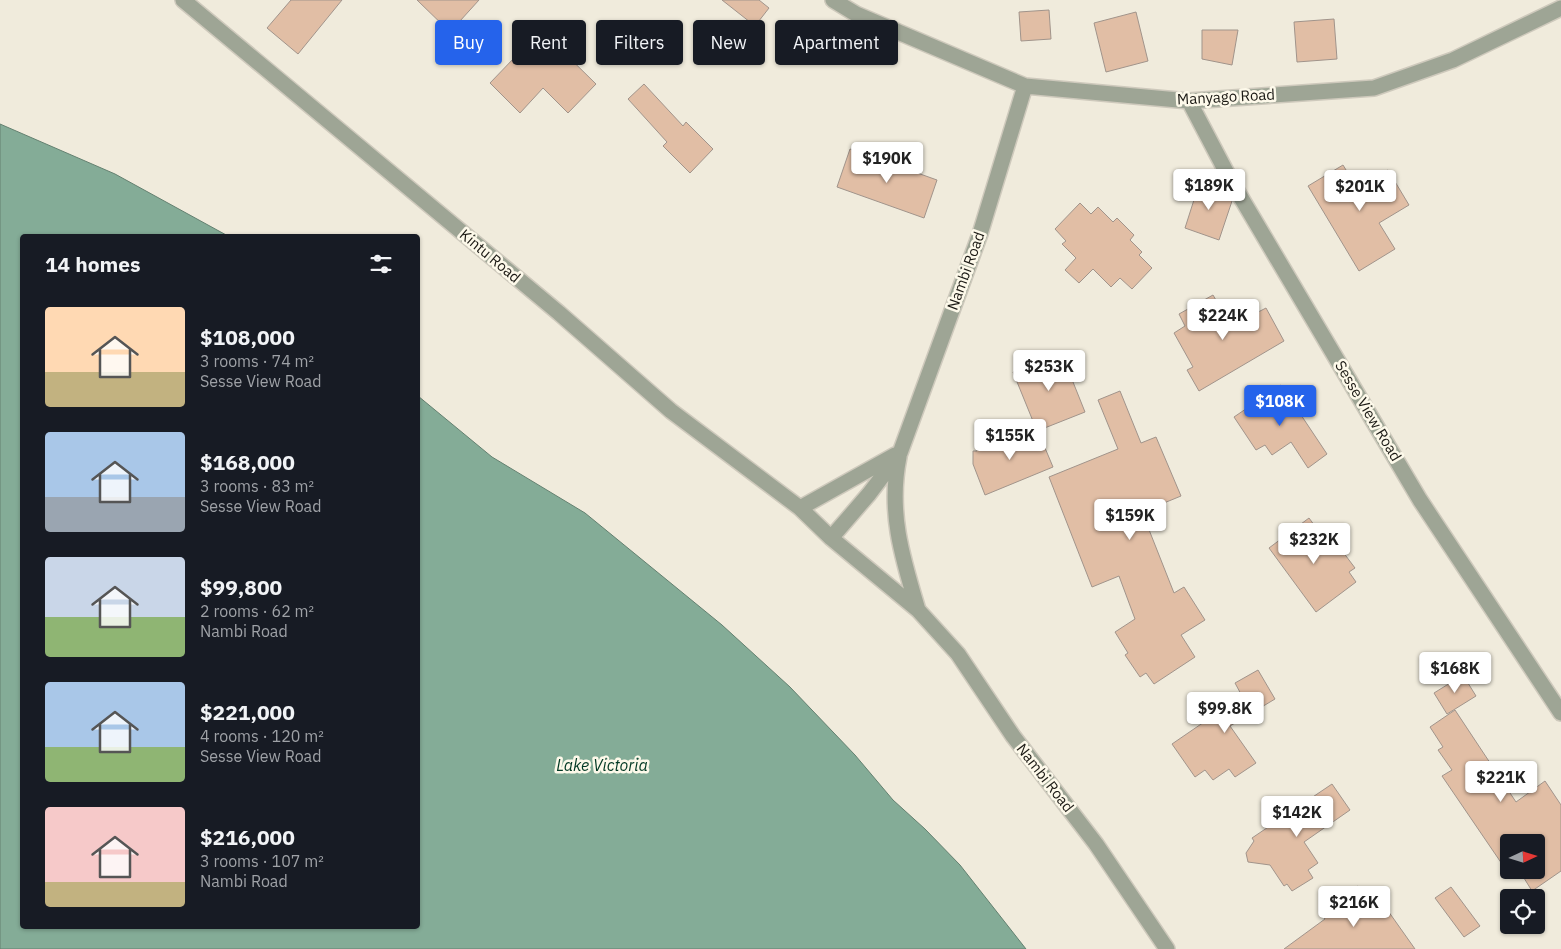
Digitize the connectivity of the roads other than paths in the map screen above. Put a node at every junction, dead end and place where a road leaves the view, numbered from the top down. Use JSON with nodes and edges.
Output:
{"nodes":[{"id":1,"x":183,"y":0,"type":"edge"},
{"id":2,"x":833,"y":0,"type":"edge"},
{"id":3,"x":1561,"y":8,"type":"edge"},
{"id":4,"x":1025,"y":86,"type":"junction"},
{"id":5,"x":1189,"y":101,"type":"junction"},
{"id":6,"x":900,"y":453,"type":"junction"},
{"id":7,"x":800,"y":508,"type":"junction"},
{"id":8,"x":831,"y":538,"type":"junction"},
{"id":9,"x":918,"y":610,"type":"junction"},
{"id":10,"x":1561,"y":713,"type":"edge"},
{"id":11,"x":1166,"y":949,"type":"edge"}],
"edges":[{"from":1,"to":7,"type":"street","name":"Kintu Road"},
{"from":2,"to":4,"type":"street","name":"Manyago Road"},
{"from":3,"to":5,"type":"street","name":"Manyago Road"},
{"from":4,"to":5,"type":"street","name":"Manyago Road"},
{"from":4,"to":6,"type":"street","name":"Nambi Road"},
{"from":5,"to":10,"type":"street","name":"Sesse View Road"},
{"from":6,"to":7,"type":"street"},
{"from":6,"to":8,"type":"street","name":"Nambi Road"},
{"from":6,"to":9,"type":"street","name":"Nambi Road"},
{"from":7,"to":8,"type":"street","name":"Nambi Road"},
{"from":8,"to":9,"type":"street","name":"Nambi Road"},
{"from":9,"to":11,"type":"street","name":"Nambi Road"}]}
